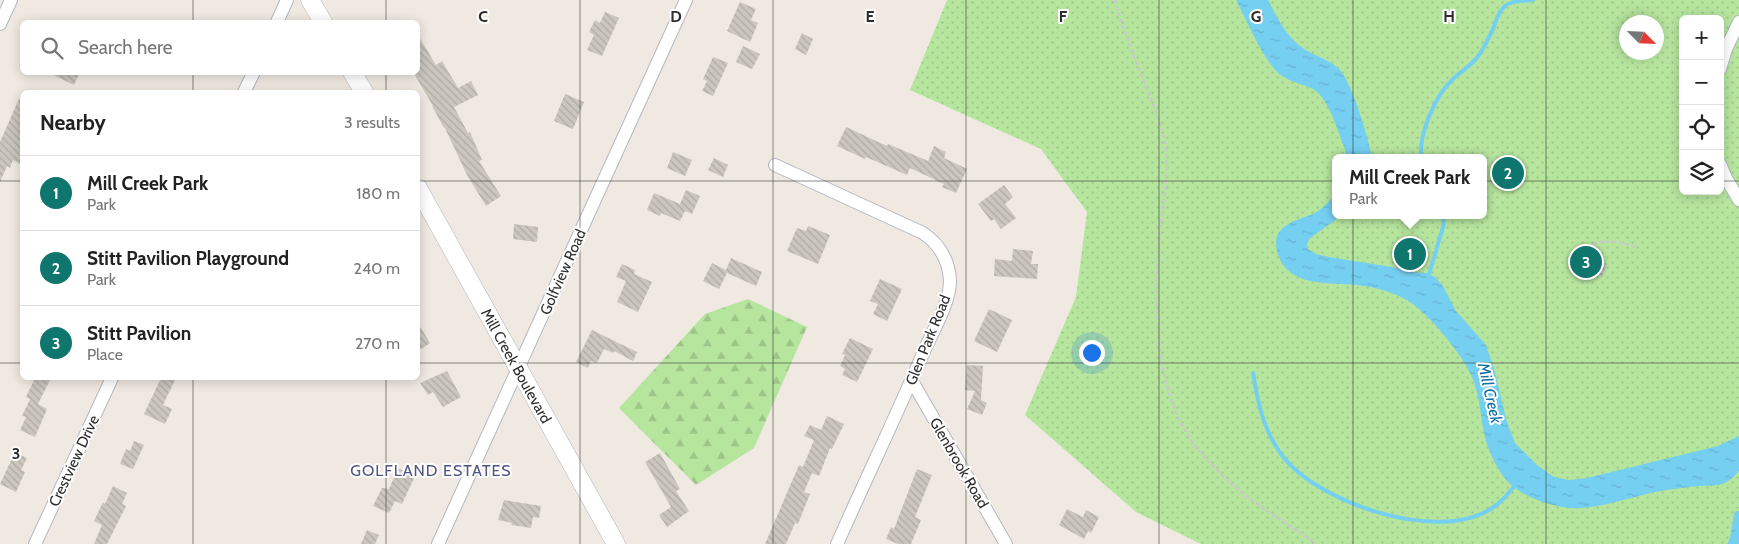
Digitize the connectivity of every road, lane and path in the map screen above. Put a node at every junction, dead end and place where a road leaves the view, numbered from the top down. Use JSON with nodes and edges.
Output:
{"nodes":[{"id":1,"x":11,"y":0,"type":"edge"},
{"id":2,"x":287,"y":0,"type":"edge"},
{"id":3,"x":310,"y":0,"type":"edge"},
{"id":4,"x":686,"y":0,"type":"edge"},
{"id":5,"x":1115,"y":0,"type":"edge"},
{"id":6,"x":278,"y":20,"type":"edge"},
{"id":7,"x":322,"y":20,"type":"edge"},
{"id":8,"x":1739,"y":22,"type":"edge"},
{"id":9,"x":0,"y":24,"type":"edge"},
{"id":10,"x":1723,"y":60,"type":"edge"},
{"id":11,"x":252,"y":75,"type":"edge"},
{"id":12,"x":354,"y":75,"type":"edge"},
{"id":13,"x":245,"y":90,"type":"edge"},
{"id":14,"x":363,"y":90,"type":"edge"},
{"id":15,"x":776,"y":165,"type":"dead end"},
{"id":16,"x":1724,"y":173,"type":"edge"},
{"id":17,"x":420,"y":192,"type":"edge"},
{"id":18,"x":1739,"y":200,"type":"edge"},
{"id":19,"x":1637,"y":248,"type":"dead end"},
{"id":20,"x":1585,"y":254,"type":"dead end"},
{"id":21,"x":518,"y":370,"type":"junction"},
{"id":22,"x":111,"y":380,"type":"edge"},
{"id":23,"x":912,"y":381,"type":"junction"},
{"id":24,"x":35,"y":544,"type":"edge"},
{"id":25,"x":438,"y":544,"type":"edge"},
{"id":26,"x":616,"y":544,"type":"edge"},
{"id":27,"x":837,"y":544,"type":"edge"},
{"id":28,"x":1006,"y":544,"type":"edge"},
{"id":29,"x":1316,"y":544,"type":"edge"}],
"edges":[{"from":1,"to":9,"type":"street"},
{"from":2,"to":6,"type":"street"},
{"from":3,"to":7,"type":"street"},
{"from":4,"to":21,"type":"street","name":"Golfview Road"},
{"from":5,"to":29,"type":"path"},
{"from":8,"to":10,"type":"street"},
{"from":11,"to":13,"type":"street"},
{"from":12,"to":14,"type":"street"},
{"from":15,"to":23,"type":"street","name":"Glen Park Road"},
{"from":16,"to":18,"type":"street"},
{"from":17,"to":21,"type":"street","name":"Mill Creek Boulevard"},
{"from":19,"to":20,"type":"path"},
{"from":21,"to":25,"type":"street","name":"Golfview Road"},
{"from":21,"to":26,"type":"street","name":"Mill Creek Boulevard"},
{"from":22,"to":24,"type":"street","name":"Crestview Drive"},
{"from":23,"to":27,"type":"street","name":"Glen Park Road"},
{"from":23,"to":28,"type":"street","name":"Glenbrook Road"}]}
